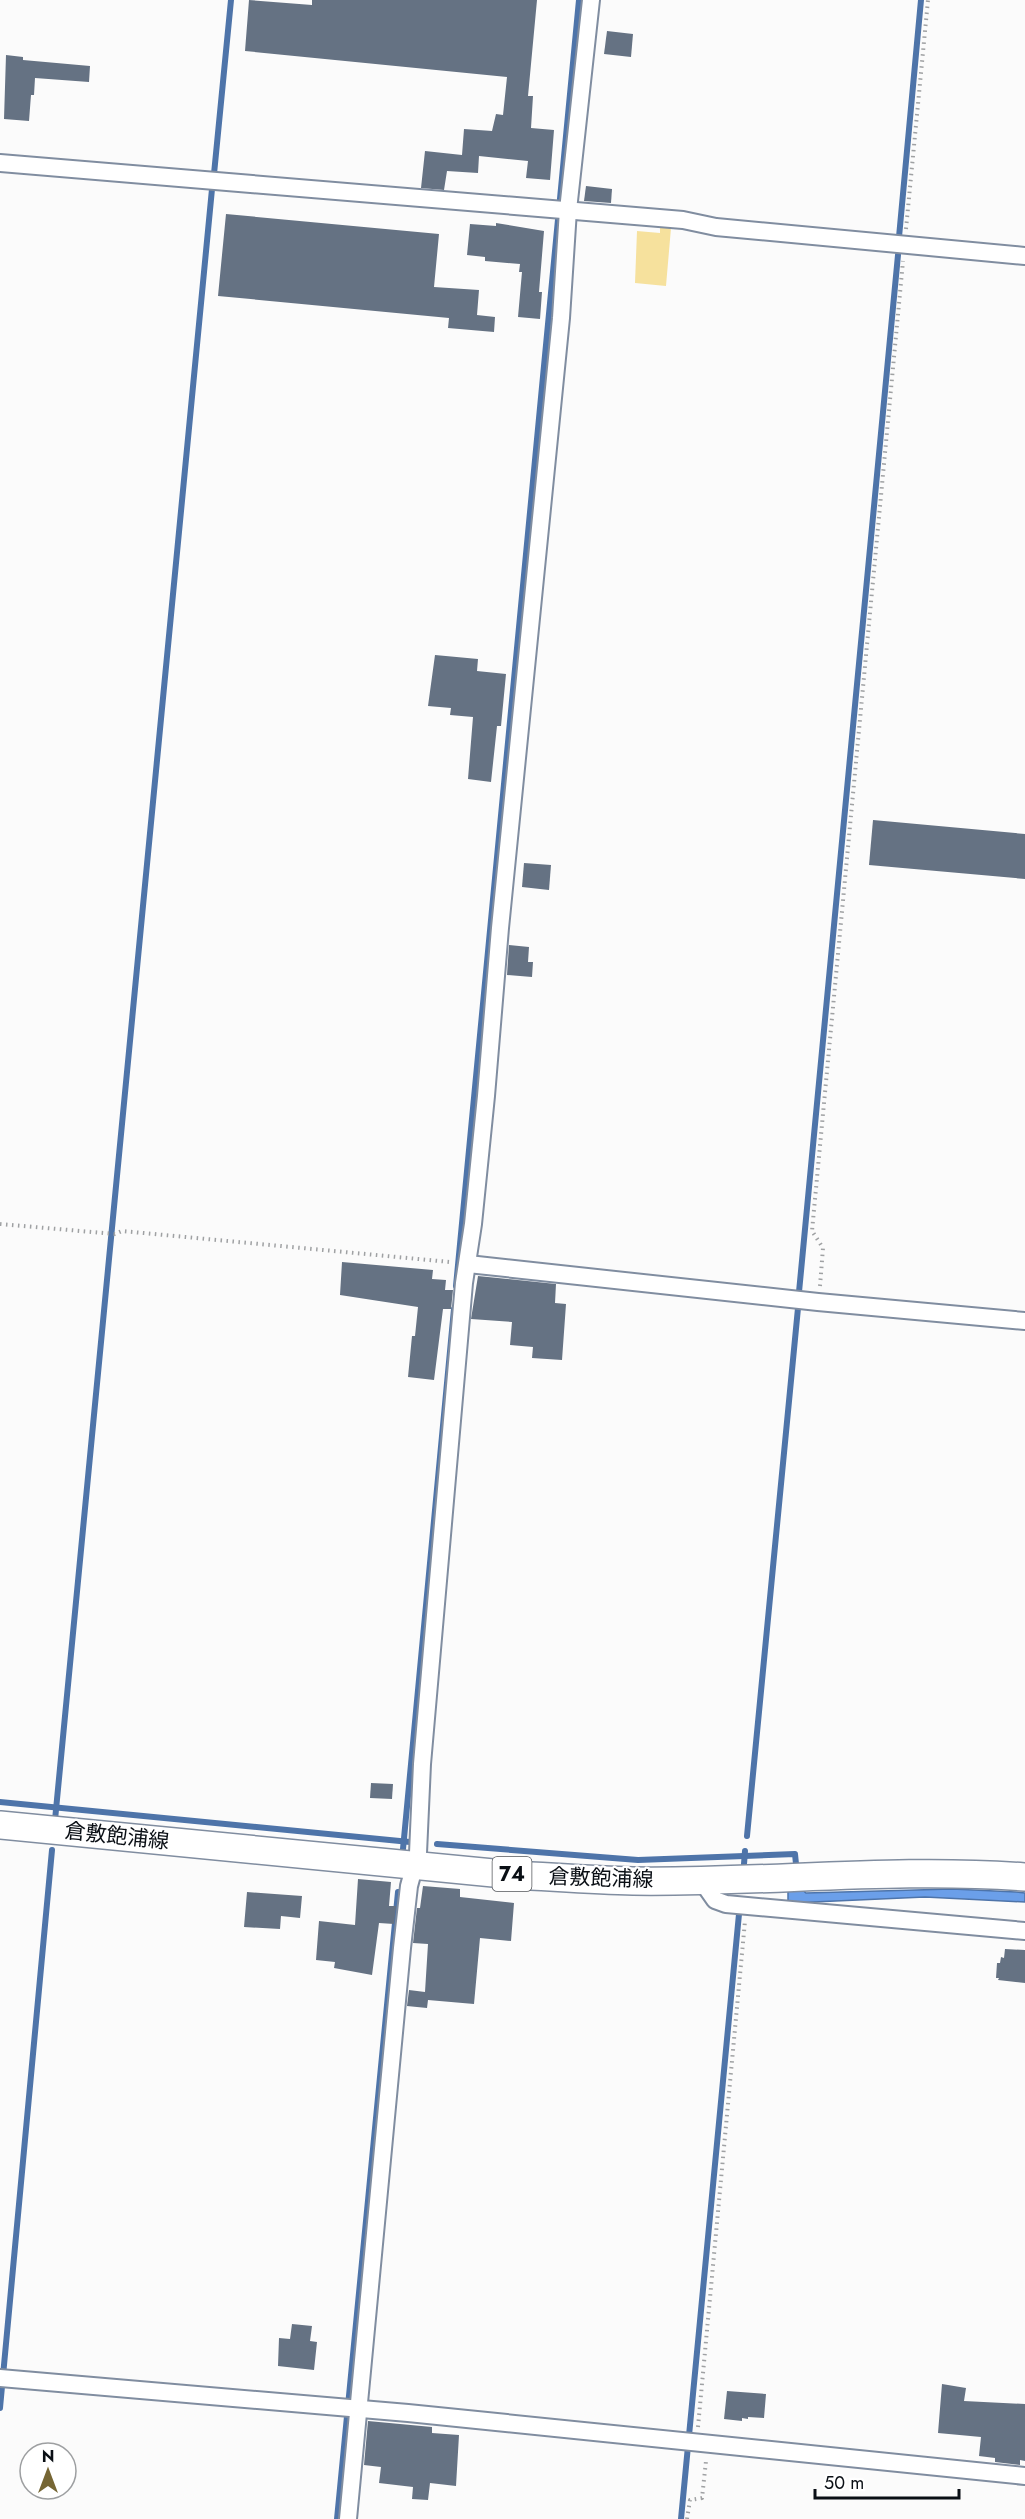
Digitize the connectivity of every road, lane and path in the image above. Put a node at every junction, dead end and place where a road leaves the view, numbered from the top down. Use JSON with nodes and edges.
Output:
{"nodes":[{"id":1,"x":591,"y":0,"type":"edge"},
{"id":2,"x":928,"y":0,"type":"edge"},
{"id":3,"x":0,"y":163,"type":"edge"},
{"id":4,"x":563,"y":210,"type":"junction"},
{"id":5,"x":904,"y":244,"type":"junction"},
{"id":6,"x":1025,"y":256,"type":"edge"},
{"id":7,"x":0,"y":1224,"type":"edge"},
{"id":8,"x":461,"y":1263,"type":"junction"},
{"id":9,"x":818,"y":1302,"type":"junction"},
{"id":10,"x":1025,"y":1321,"type":"edge"},
{"id":11,"x":0,"y":1825,"type":"edge"},
{"id":12,"x":415,"y":1865,"type":"junction"},
{"id":13,"x":1025,"y":1877,"type":"edge"},
{"id":14,"x":701,"y":1880,"type":"junction"},
{"id":15,"x":747,"y":1907,"type":"junction"},
{"id":16,"x":1025,"y":1931,"type":"edge"},
{"id":17,"x":3,"y":2378,"type":"edge"},
{"id":18,"x":350,"y":2409,"type":"junction"},
{"id":19,"x":696,"y":2443,"type":"junction"},
{"id":20,"x":1025,"y":2476,"type":"edge"},
{"id":21,"x":348,"y":2519,"type":"edge"},
{"id":22,"x":687,"y":2519,"type":"edge"}],
"edges":[{"from":1,"to":4,"type":"street"},
{"from":2,"to":5,"type":"path"},
{"from":3,"to":4,"type":"street"},
{"from":4,"to":5,"type":"street"},
{"from":4,"to":8,"type":"street"},
{"from":5,"to":6,"type":"street"},
{"from":5,"to":9,"type":"path"},
{"from":7,"to":8,"type":"path"},
{"from":8,"to":9,"type":"street"},
{"from":8,"to":12,"type":"street"},
{"from":9,"to":10,"type":"street"},
{"from":11,"to":12,"type":"main road","name":"倉敷飽浦線","number":"74"},
{"from":12,"to":14,"type":"main road","name":"倉敷飽浦線","number":"74"},
{"from":12,"to":18,"type":"street"},
{"from":13,"to":14,"type":"main road","name":"倉敷飽浦線","number":"74"},
{"from":14,"to":15,"type":"street"},
{"from":15,"to":16,"type":"street"},
{"from":15,"to":19,"type":"path"},
{"from":17,"to":18,"type":"street"},
{"from":18,"to":19,"type":"street"},
{"from":18,"to":21,"type":"street"},
{"from":19,"to":20,"type":"street"},
{"from":19,"to":22,"type":"path"}]}
